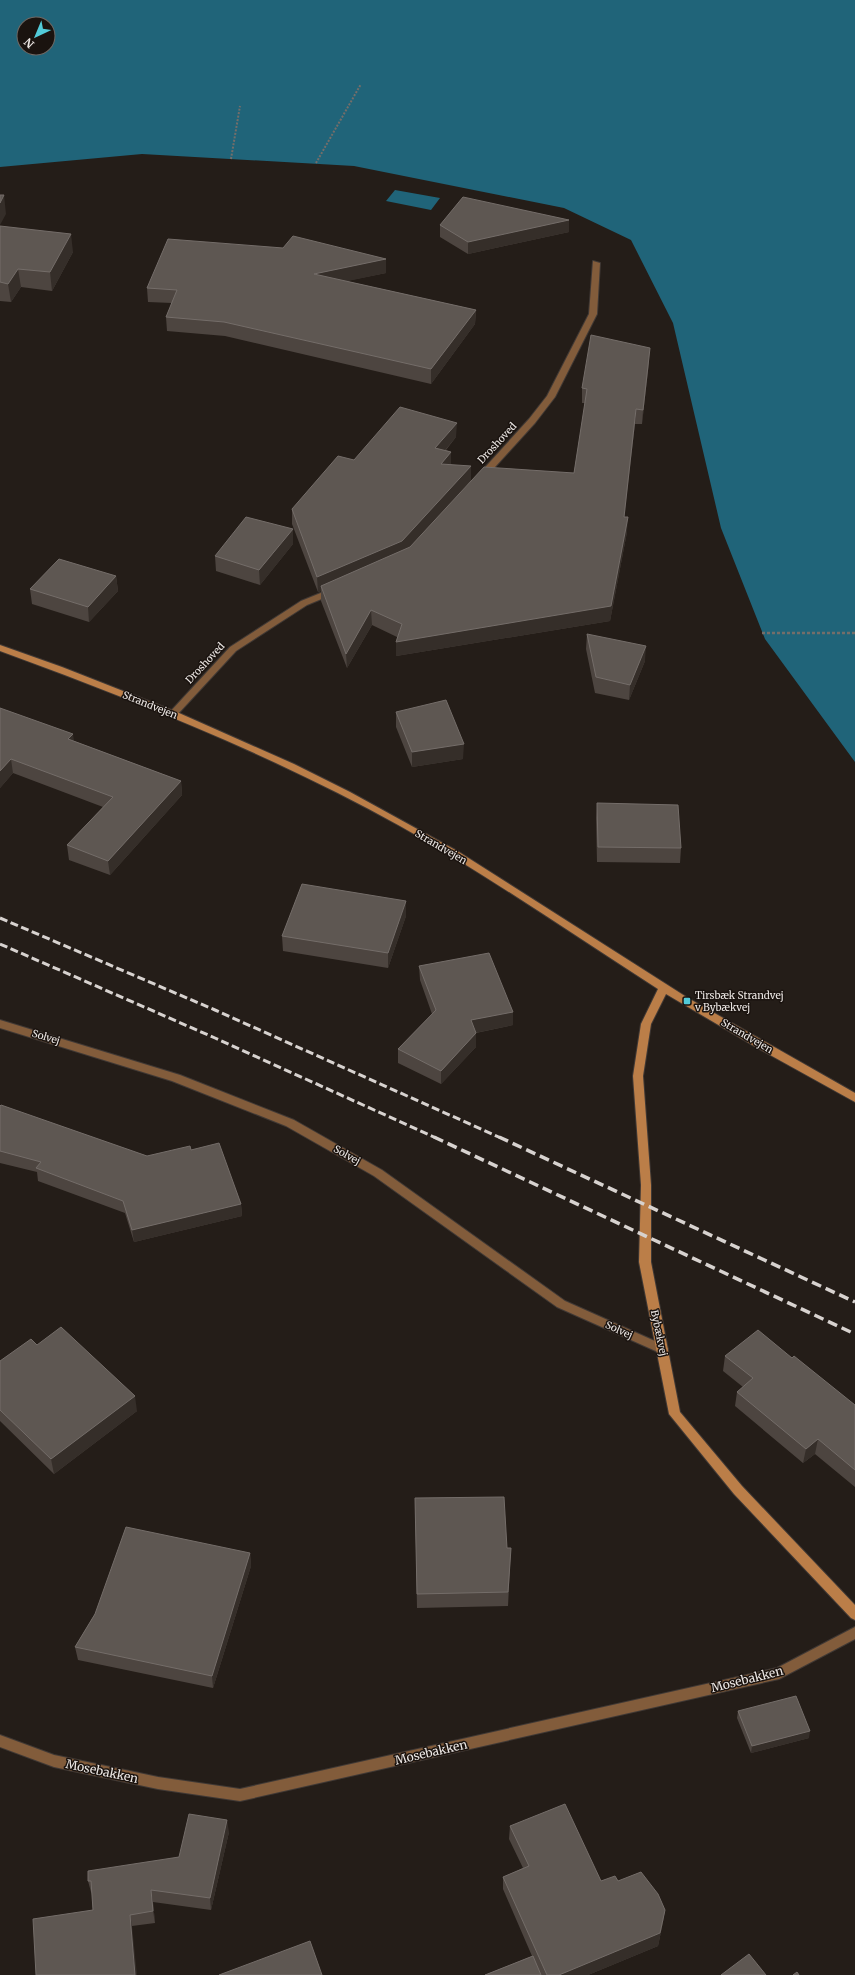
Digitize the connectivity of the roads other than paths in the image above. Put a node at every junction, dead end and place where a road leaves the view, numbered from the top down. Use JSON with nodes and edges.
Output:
{"nodes":[{"id":1,"x":596,"y":263,"type":"dead end"},
{"id":2,"x":477,"y":481,"type":"edge"},
{"id":3,"x":341,"y":587,"type":"edge"},
{"id":4,"x":0,"y":648,"type":"edge"},
{"id":5,"x":174,"y":714,"type":"junction"},
{"id":6,"x":664,"y":988,"type":"junction"},
{"id":7,"x":0,"y":1024,"type":"edge"},
{"id":8,"x":855,"y":1098,"type":"edge"},
{"id":9,"x":662,"y":1349,"type":"junction"},
{"id":10,"x":855,"y":1614,"type":"edge"},
{"id":11,"x":855,"y":1633,"type":"edge"},
{"id":12,"x":0,"y":1740,"type":"edge"}],
"edges":[{"from":1,"to":2,"type":"street","name":"Droshoved"},
{"from":3,"to":5,"type":"street","name":"Droshoved"},
{"from":4,"to":5,"type":"street","name":"Strandvejen"},
{"from":5,"to":6,"type":"street","name":"Strandvejen"},
{"from":6,"to":8,"type":"street","name":"Strandvejen"},
{"from":6,"to":9,"type":"street","name":"Bybækvej"},
{"from":7,"to":9,"type":"street","name":"Solvej"},
{"from":9,"to":10,"type":"street","name":"Bybækvej"},
{"from":11,"to":12,"type":"street","name":"Mosebakken"}]}
